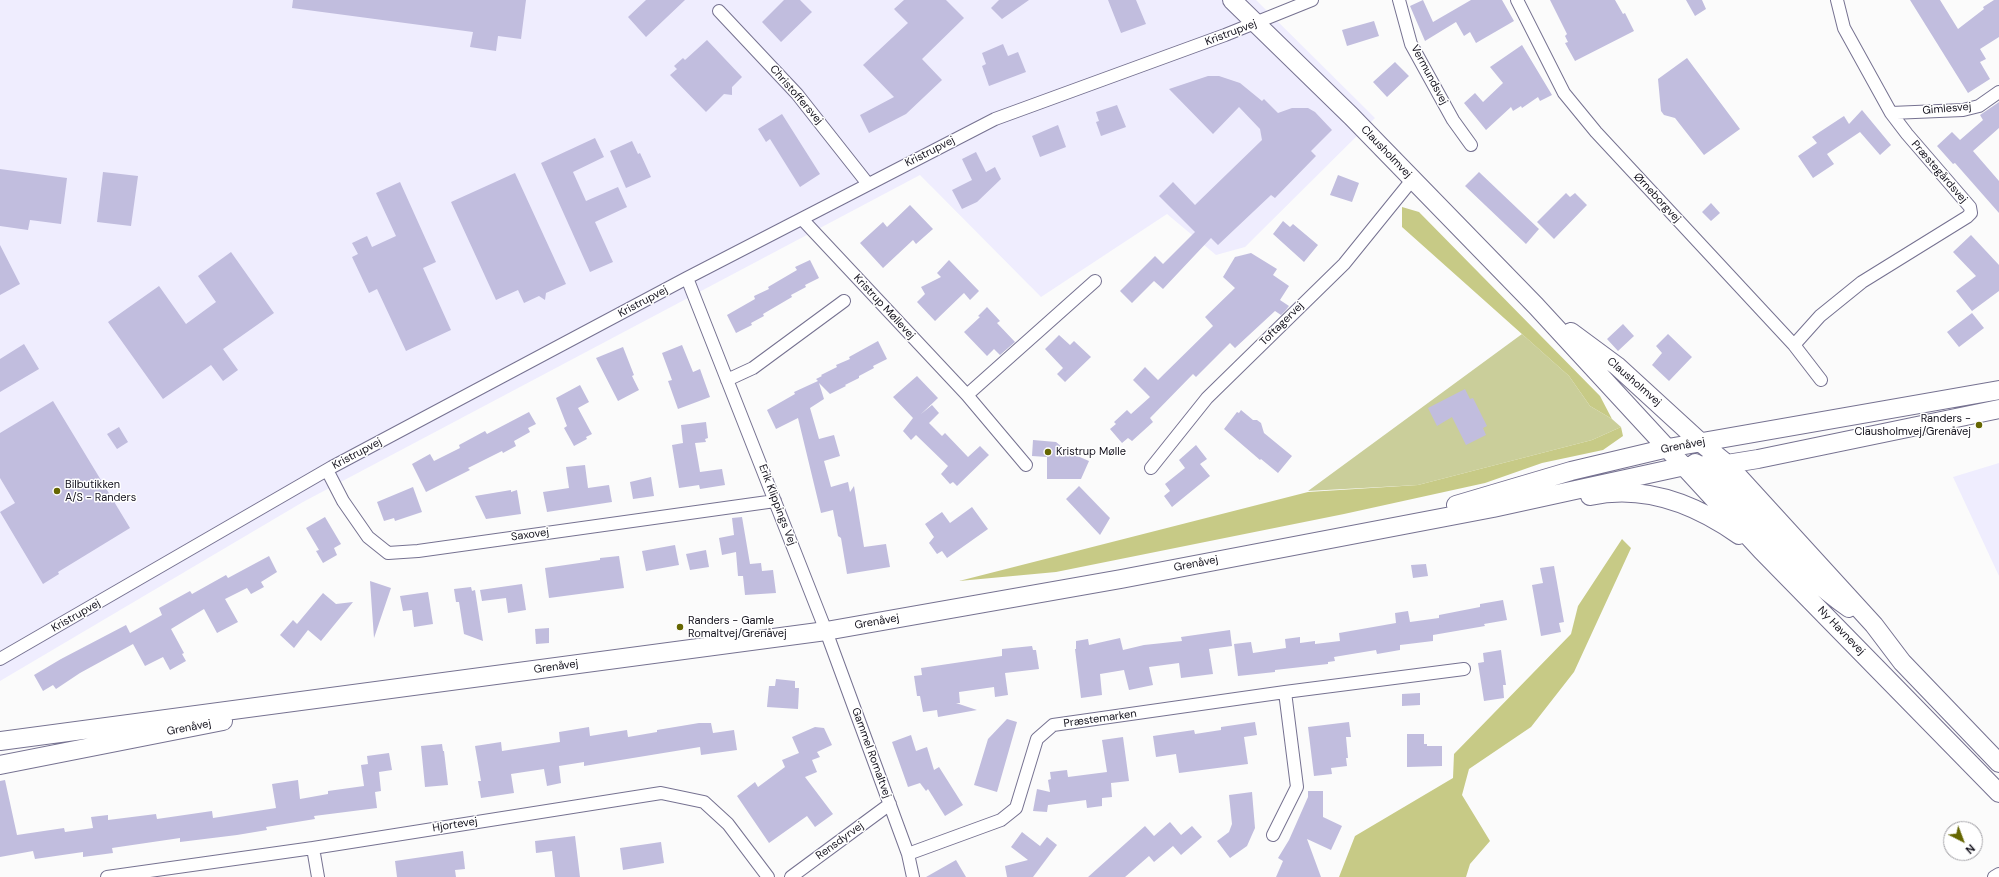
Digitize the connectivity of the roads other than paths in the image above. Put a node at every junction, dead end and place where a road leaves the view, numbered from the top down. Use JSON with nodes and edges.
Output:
{"nodes":[{"id":1,"x":1232,"y":0,"type":"edge"},
{"id":2,"x":1312,"y":0,"type":"edge"},
{"id":3,"x":1399,"y":0,"type":"edge"},
{"id":4,"x":1517,"y":0,"type":"edge"},
{"id":5,"x":1837,"y":0,"type":"edge"},
{"id":6,"x":719,"y":11,"type":"dead end"},
{"id":7,"x":1255,"y":24,"type":"junction"},
{"id":8,"x":1999,"y":92,"type":"edge"},
{"id":9,"x":1892,"y":113,"type":"junction"},
{"id":10,"x":1471,"y":145,"type":"dead end"},
{"id":11,"x":1412,"y":180,"type":"junction"},
{"id":12,"x":868,"y":184,"type":"junction"},
{"id":13,"x":802,"y":219,"type":"junction"},
{"id":14,"x":687,"y":278,"type":"junction"},
{"id":15,"x":1095,"y":281,"type":"dead end"},
{"id":16,"x":844,"y":302,"type":"dead end"},
{"id":17,"x":1536,"y":306,"type":"junction"},
{"id":18,"x":1794,"y":345,"type":"junction"},
{"id":19,"x":727,"y":380,"type":"junction"},
{"id":20,"x":1821,"y":380,"type":"dead end"},
{"id":21,"x":1999,"y":390,"type":"edge"},
{"id":22,"x":967,"y":395,"type":"junction"},
{"id":23,"x":1999,"y":409,"type":"edge"},
{"id":24,"x":1700,"y":442,"type":"junction"},
{"id":25,"x":1668,"y":448,"type":"junction"},
{"id":26,"x":1727,"y":464,"type":"junction"},
{"id":27,"x":1026,"y":465,"type":"dead end"},
{"id":28,"x":1693,"y":466,"type":"junction"},
{"id":29,"x":1151,"y":468,"type":"dead end"},
{"id":30,"x":327,"y":470,"type":"junction"},
{"id":31,"x":775,"y":501,"type":"junction"},
{"id":32,"x":1493,"y":508,"type":"junction"},
{"id":33,"x":1373,"y":531,"type":"junction"},
{"id":34,"x":1761,"y":550,"type":"junction"},
{"id":35,"x":1874,"y":625,"type":"junction"},
{"id":36,"x":826,"y":631,"type":"junction"},
{"id":37,"x":0,"y":659,"type":"edge"},
{"id":38,"x":1464,"y":668,"type":"dead end"},
{"id":39,"x":377,"y":692,"type":"junction"},
{"id":40,"x":1285,"y":692,"type":"junction"},
{"id":41,"x":0,"y":741,"type":"edge"},
{"id":42,"x":1999,"y":763,"type":"edge"},
{"id":43,"x":0,"y":765,"type":"edge"},
{"id":44,"x":1999,"y":792,"type":"edge"},
{"id":45,"x":890,"y":804,"type":"junction"},
{"id":46,"x":1273,"y":835,"type":"dead end"},
{"id":47,"x":313,"y":848,"type":"junction"},
{"id":48,"x":908,"y":854,"type":"junction"},
{"id":49,"x":1999,"y":874,"type":"edge"},
{"id":50,"x":107,"y":877,"type":"edge"},
{"id":51,"x":318,"y":877,"type":"edge"},
{"id":52,"x":768,"y":877,"type":"edge"},
{"id":53,"x":791,"y":877,"type":"edge"},
{"id":54,"x":913,"y":877,"type":"edge"},
{"id":55,"x":1994,"y":877,"type":"edge"}],
"edges":[{"from":1,"to":7,"type":"street","name":"Clausholmvej"},
{"from":2,"to":7,"type":"street","name":"Kristrupvej"},
{"from":3,"to":10,"type":"street","name":"Vermundsvej"},
{"from":4,"to":18,"type":"street","name":"Ørneborgvej"},
{"from":5,"to":9,"type":"street","name":"Præstegårdsvej"},
{"from":6,"to":12,"type":"street","name":"Christoffersvej"},
{"from":7,"to":11,"type":"street","name":"Clausholmvej"},
{"from":7,"to":12,"type":"street","name":"Kristrupvej"},
{"from":8,"to":9,"type":"street","name":"Gimlesvej"},
{"from":9,"to":18,"type":"street","name":"Præstegårdsvej"},
{"from":11,"to":17,"type":"street","name":"Clausholmvej"},
{"from":11,"to":29,"type":"street","name":"Toftagervej"},
{"from":12,"to":13,"type":"street","name":"Kristrupvej"},
{"from":13,"to":14,"type":"street","name":"Kristrupvej"},
{"from":13,"to":22,"type":"street","name":"Kristrup Møllevej"},
{"from":14,"to":19,"type":"street","name":"Erik Klippings Vej"},
{"from":14,"to":30,"type":"street","name":"Kristrupvej"},
{"from":15,"to":22,"type":"street"},
{"from":16,"to":19,"type":"street"},
{"from":17,"to":24,"type":"street","name":"Clausholmvej"},
{"from":17,"to":25,"type":"street","name":"Clausholmvej"},
{"from":18,"to":20,"type":"street","name":"Ørneborgvej"},
{"from":19,"to":31,"type":"street","name":"Erik Klippings Vej"},
{"from":21,"to":24,"type":"street","name":"Grenåvej"},
{"from":22,"to":27,"type":"street","name":"Kristrup Møllevej"},
{"from":23,"to":26,"type":"street","name":"Grenåvej"},
{"from":24,"to":25,"type":"street","name":"Grenåvej"},
{"from":24,"to":26,"type":"street","name":"Clausholmvej"},
{"from":25,"to":28,"type":"street","name":"Clausholmvej"},
{"from":25,"to":33,"type":"street","name":"Grenåvej"},
{"from":26,"to":28,"type":"street","name":"Grenåvej"},
{"from":26,"to":35,"type":"street"},
{"from":28,"to":32,"type":"street","name":"Grenåvej"},
{"from":28,"to":34,"type":"street","name":"Ny Havnevej"},
{"from":28,"to":35,"type":"street"},
{"from":30,"to":31,"type":"street","name":"Saxovej"},
{"from":30,"to":37,"type":"street","name":"Kristrupvej"},
{"from":31,"to":36,"type":"street","name":"Erik Klippings Vej"},
{"from":32,"to":33,"type":"street","name":"Grenåvej"},
{"from":32,"to":34,"type":"street"},
{"from":33,"to":36,"type":"street","name":"Grenåvej"},
{"from":34,"to":44,"type":"street","name":"Ny Havnevej"},
{"from":35,"to":42,"type":"street"},
{"from":36,"to":39,"type":"street","name":"Grenåvej"},
{"from":36,"to":45,"type":"street","name":"Gammel Romaltvej"},
{"from":38,"to":40,"type":"street","name":"Præstemarken"},
{"from":39,"to":41,"type":"street","name":"Grenåvej"},
{"from":39,"to":43,"type":"street","name":"Grenåvej"},
{"from":40,"to":46,"type":"street"},
{"from":40,"to":48,"type":"street","name":"Præstemarken"},
{"from":45,"to":48,"type":"street","name":"Gammel Romaltvej"},
{"from":45,"to":53,"type":"street","name":"Rensdyrvej"},
{"from":47,"to":50,"type":"street","name":"Hjortevej"},
{"from":47,"to":51,"type":"street"},
{"from":47,"to":52,"type":"street","name":"Hjortevej"},
{"from":48,"to":54,"type":"street","name":"Gammel Romaltvej"},
{"from":49,"to":55,"type":"street"}]}
